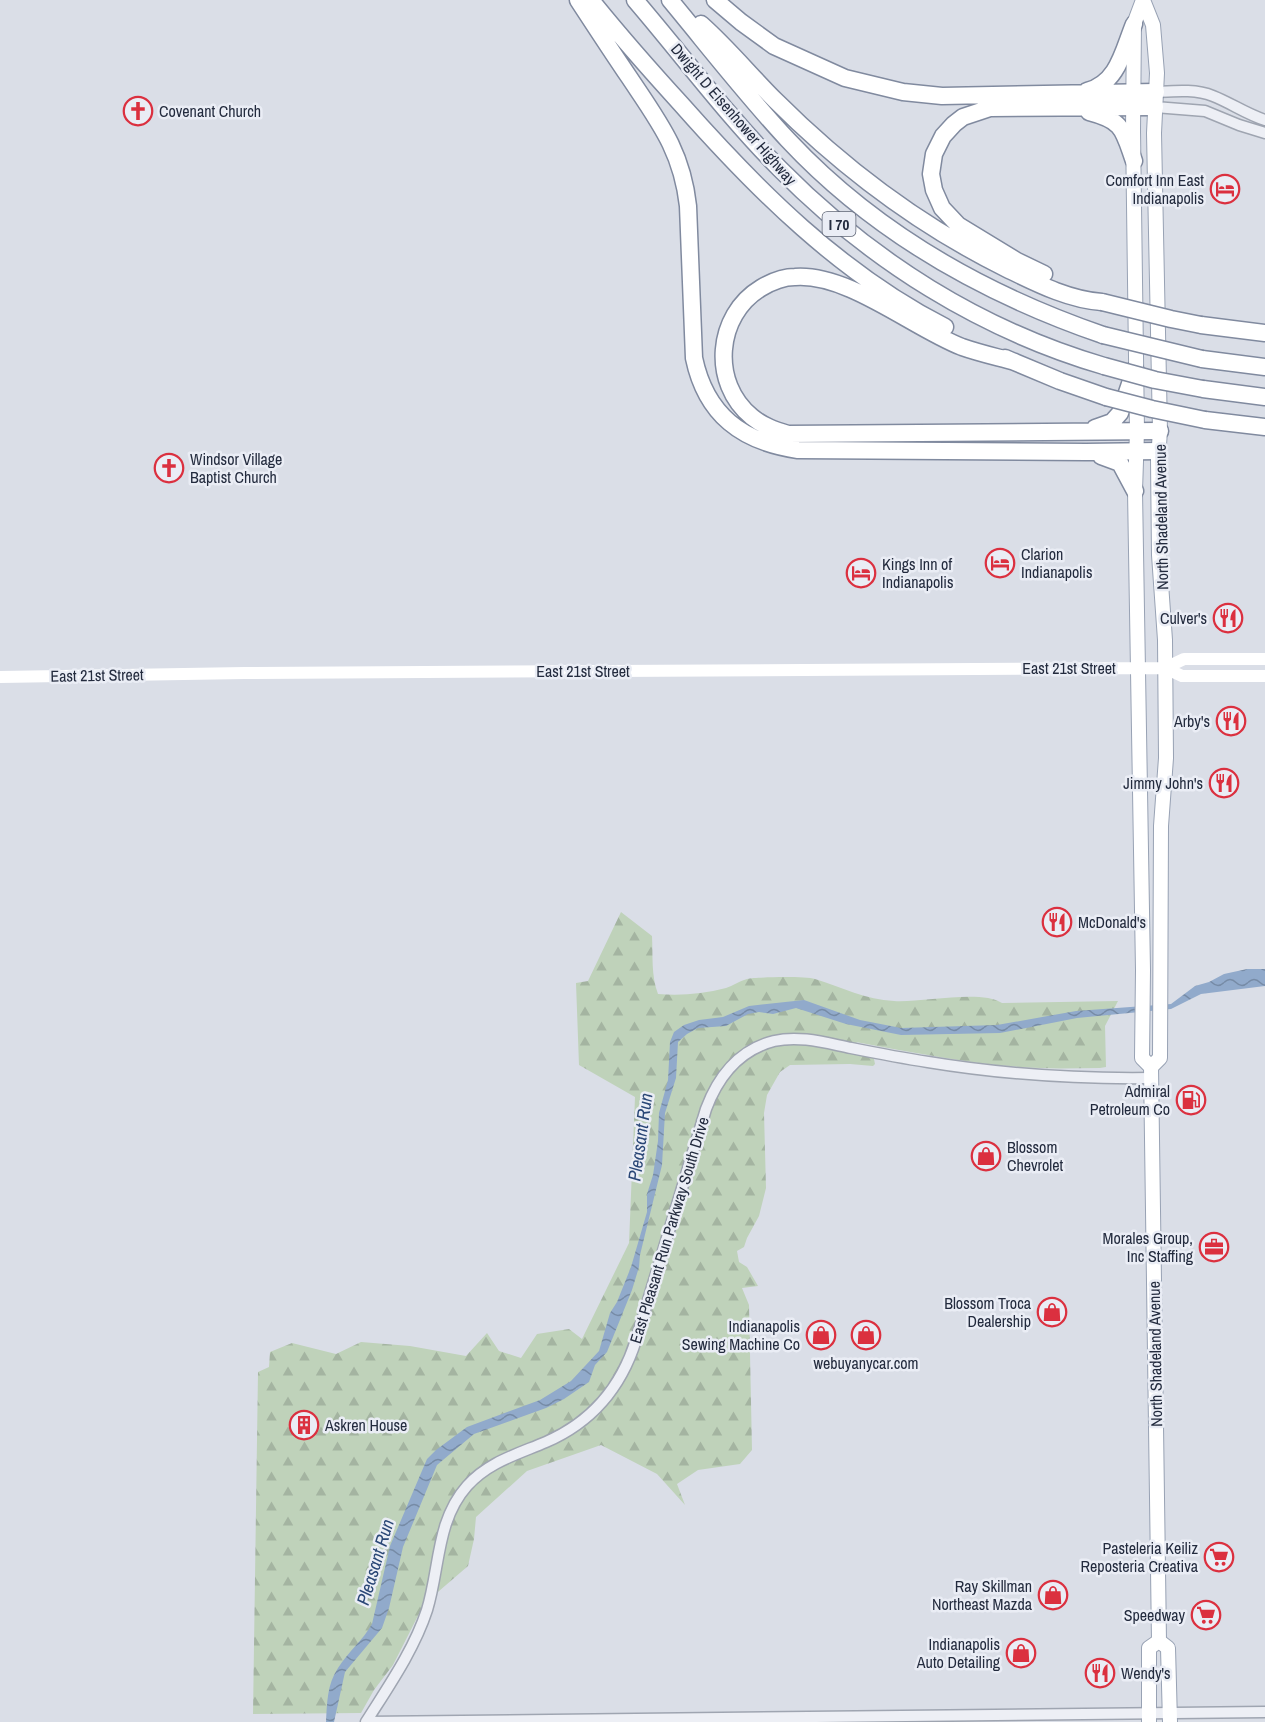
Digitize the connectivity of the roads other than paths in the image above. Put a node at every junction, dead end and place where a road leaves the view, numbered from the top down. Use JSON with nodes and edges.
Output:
{"nodes":[{"id":1,"x":578,"y":0,"type":"edge"},
{"id":2,"x":591,"y":0,"type":"edge"},
{"id":3,"x":635,"y":0,"type":"edge"},
{"id":4,"x":672,"y":0,"type":"edge"},
{"id":5,"x":715,"y":0,"type":"edge"},
{"id":6,"x":1143,"y":0,"type":"edge"},
{"id":7,"x":1134,"y":24,"type":"junction"},
{"id":8,"x":1134,"y":100,"type":"junction"},
{"id":9,"x":1156,"y":100,"type":"junction"},
{"id":10,"x":1072,"y":101,"type":"junction"},
{"id":11,"x":1265,"y":120,"type":"edge"},
{"id":12,"x":1265,"y":133,"type":"edge"},
{"id":13,"x":1134,"y":161,"type":"junction"},
{"id":14,"x":1102,"y":302,"type":"junction"},
{"id":15,"x":1265,"y":333,"type":"edge"},
{"id":16,"x":1015,"y":362,"type":"junction"},
{"id":17,"x":1265,"y":367,"type":"edge"},
{"id":18,"x":1135,"y":369,"type":"junction"},
{"id":19,"x":1265,"y":397,"type":"edge"},
{"id":20,"x":1265,"y":428,"type":"edge"},
{"id":21,"x":1088,"y":431,"type":"junction"},
{"id":22,"x":1137,"y":431,"type":"junction"},
{"id":23,"x":1160,"y":431,"type":"junction"},
{"id":24,"x":1136,"y":451,"type":"junction"},
{"id":25,"x":1158,"y":451,"type":"junction"},
{"id":26,"x":1086,"y":452,"type":"junction"},
{"id":27,"x":1135,"y":491,"type":"junction"},
{"id":28,"x":1265,"y":659,"type":"edge"},
{"id":29,"x":1138,"y":668,"type":"junction"},
{"id":30,"x":1165,"y":668,"type":"junction"},
{"id":31,"x":1265,"y":676,"type":"edge"},
{"id":32,"x":0,"y":677,"type":"edge"},
{"id":33,"x":1151,"y":1073,"type":"junction"},
{"id":34,"x":1159,"y":1641,"type":"junction"},
{"id":35,"x":1265,"y":1712,"type":"edge"},
{"id":36,"x":1149,"y":1717,"type":"edge"},
{"id":37,"x":1170,"y":1717,"type":"edge"},
{"id":38,"x":367,"y":1722,"type":"edge"}],
"edges":[{"from":1,"to":26,"type":"highway"},
{"from":2,"to":16,"type":"highway"},
{"from":3,"to":19,"type":"highway","name":"Dwight D Eisenhower Highway","number":"I 70","bridge":true},
{"from":4,"to":14,"type":"highway"},
{"from":4,"to":17,"type":"highway","name":"Dwight D Eisenhower Highway","number":"I 70","bridge":true},
{"from":5,"to":10,"type":"highway"},
{"from":6,"to":7,"type":"main road","name":"North Shadeland Avenue"},
{"from":6,"to":9,"type":"main road","name":"North Shadeland Avenue"},
{"from":7,"to":8,"type":"main road","name":"North Shadeland Avenue"},
{"from":7,"to":10,"type":"highway"},
{"from":8,"to":9,"type":"highway"},
{"from":8,"to":10,"type":"highway"},
{"from":8,"to":13,"type":"main road","name":"North Shadeland Avenue"},
{"from":9,"to":11,"type":"street"},
{"from":9,"to":12,"type":"street"},
{"from":9,"to":23,"type":"main road","name":"North Shadeland Avenue"},
{"from":10,"to":13,"type":"highway"},
{"from":10,"to":14,"type":"highway"},
{"from":13,"to":18,"type":"main road","name":"North Shadeland Avenue"},
{"from":14,"to":15,"type":"highway","bridge":true},
{"from":16,"to":20,"type":"highway","bridge":true},
{"from":16,"to":21,"type":"highway"},
{"from":18,"to":21,"type":"highway"},
{"from":18,"to":22,"type":"main road","name":"North Shadeland Avenue"},
{"from":21,"to":22,"type":"highway"},
{"from":22,"to":23,"type":"highway"},
{"from":22,"to":24,"type":"main road","name":"North Shadeland Avenue"},
{"from":23,"to":25,"type":"main road","name":"North Shadeland Avenue"},
{"from":24,"to":25,"type":"highway"},
{"from":24,"to":26,"type":"highway"},
{"from":24,"to":27,"type":"main road","name":"North Shadeland Avenue"},
{"from":25,"to":30,"type":"main road","name":"North Shadeland Avenue"},
{"from":26,"to":27,"type":"highway"},
{"from":27,"to":29,"type":"main road","name":"North Shadeland Avenue"},
{"from":28,"to":30,"type":"main road","name":"East 21st Street"},
{"from":29,"to":30,"type":"main road","name":"East 21st Street"},
{"from":29,"to":32,"type":"main road","name":"East 21st Street"},
{"from":29,"to":33,"type":"main road","name":"North Shadeland Avenue"},
{"from":30,"to":31,"type":"main road","name":"East 21st Street"},
{"from":30,"to":33,"type":"main road","name":"North Shadeland Avenue"},
{"from":33,"to":34,"type":"main road","name":"North Shadeland Avenue"},
{"from":33,"to":38,"type":"street","name":"East Pleasant Run Parkway South Drive"},
{"from":34,"to":36,"type":"main road","name":"North Shadeland Avenue"},
{"from":34,"to":37,"type":"main road","name":"North Shadeland Avenue"},
{"from":35,"to":37,"type":"street"},
{"from":36,"to":37,"type":"street"},
{"from":36,"to":38,"type":"street"}]}
